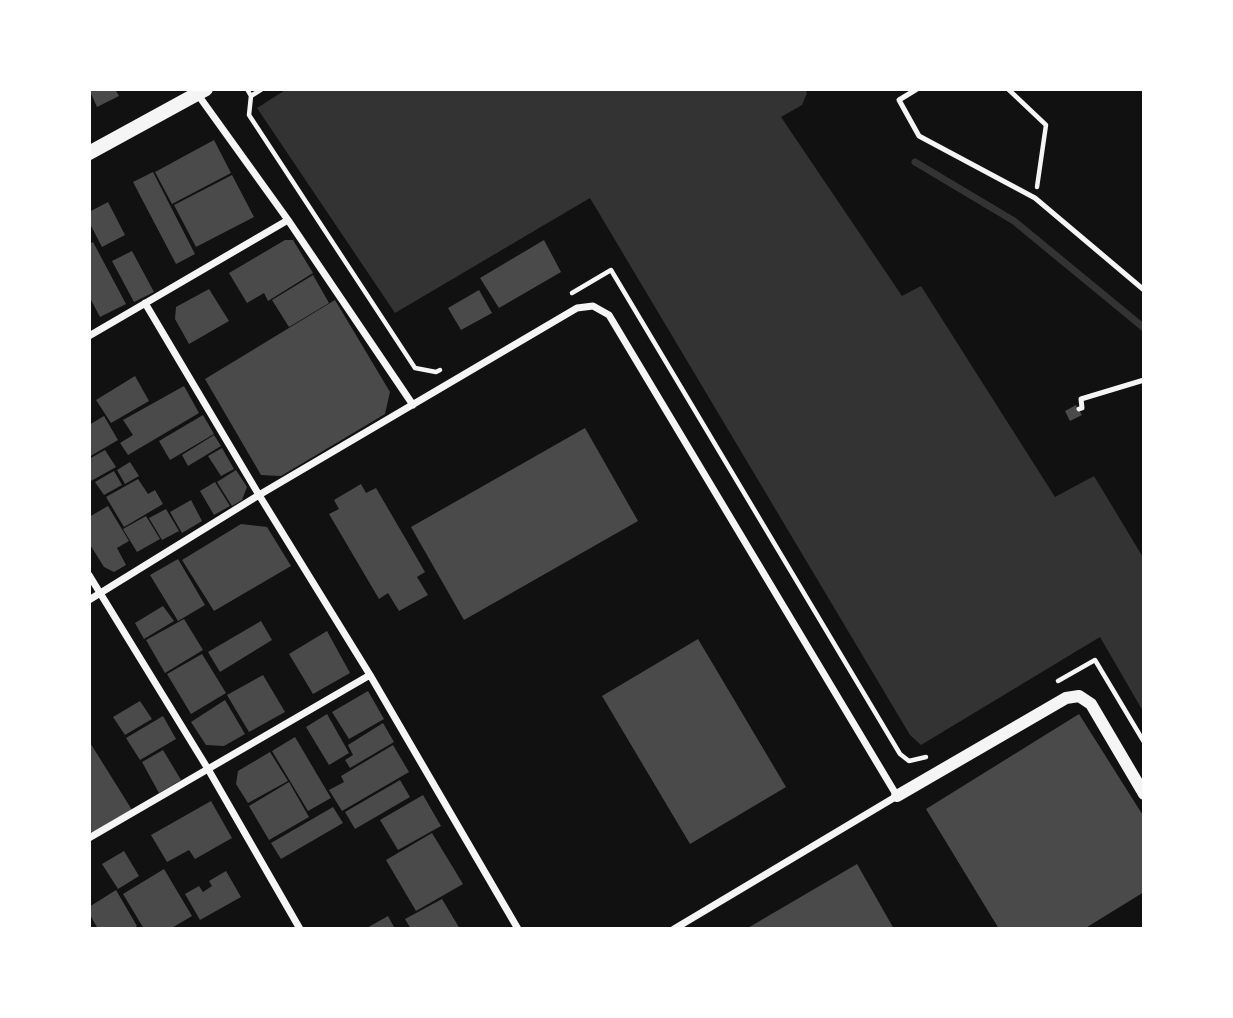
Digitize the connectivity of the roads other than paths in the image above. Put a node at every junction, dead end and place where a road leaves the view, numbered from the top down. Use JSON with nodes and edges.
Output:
{"nodes":[{"id":1,"x":917,"y":89,"type":"edge"},
{"id":2,"x":199,"y":91,"type":"edge"},
{"id":3,"x":89,"y":153,"type":"edge"},
{"id":4,"x":288,"y":220,"type":"junction"},
{"id":5,"x":1144,"y":290,"type":"edge"},
{"id":6,"x":145,"y":303,"type":"junction"},
{"id":7,"x":89,"y":336,"type":"edge"},
{"id":8,"x":1144,"y":380,"type":"edge"},
{"id":9,"x":413,"y":405,"type":"junction"},
{"id":10,"x":1079,"y":409,"type":"dead end"},
{"id":11,"x":259,"y":495,"type":"junction"},
{"id":12,"x":89,"y":575,"type":"edge"},
{"id":13,"x":100,"y":593,"type":"junction"},
{"id":14,"x":89,"y":600,"type":"edge"},
{"id":15,"x":370,"y":674,"type":"junction"},
{"id":16,"x":208,"y":769,"type":"junction"},
{"id":17,"x":1144,"y":794,"type":"edge"},
{"id":18,"x":898,"y":796,"type":"junction"},
{"id":19,"x":89,"y":838,"type":"edge"},
{"id":20,"x":300,"y":929,"type":"edge"},
{"id":21,"x":517,"y":929,"type":"edge"},
{"id":22,"x":674,"y":929,"type":"edge"}],
"edges":[{"from":1,"to":5,"type":"lane"},
{"from":2,"to":3,"type":"main road"},
{"from":2,"to":4,"type":"street"},
{"from":4,"to":6,"type":"street"},
{"from":4,"to":9,"type":"street"},
{"from":6,"to":7,"type":"street"},
{"from":6,"to":11,"type":"street"},
{"from":8,"to":10,"type":"lane"},
{"from":9,"to":11,"type":"street"},
{"from":9,"to":18,"type":"street"},
{"from":11,"to":13,"type":"street"},
{"from":11,"to":15,"type":"street"},
{"from":12,"to":13,"type":"street"},
{"from":13,"to":14,"type":"street"},
{"from":13,"to":16,"type":"street"},
{"from":15,"to":16,"type":"street"},
{"from":15,"to":21,"type":"street"},
{"from":16,"to":19,"type":"street"},
{"from":16,"to":20,"type":"street"},
{"from":17,"to":18,"type":"street"},
{"from":18,"to":22,"type":"street"}]}
